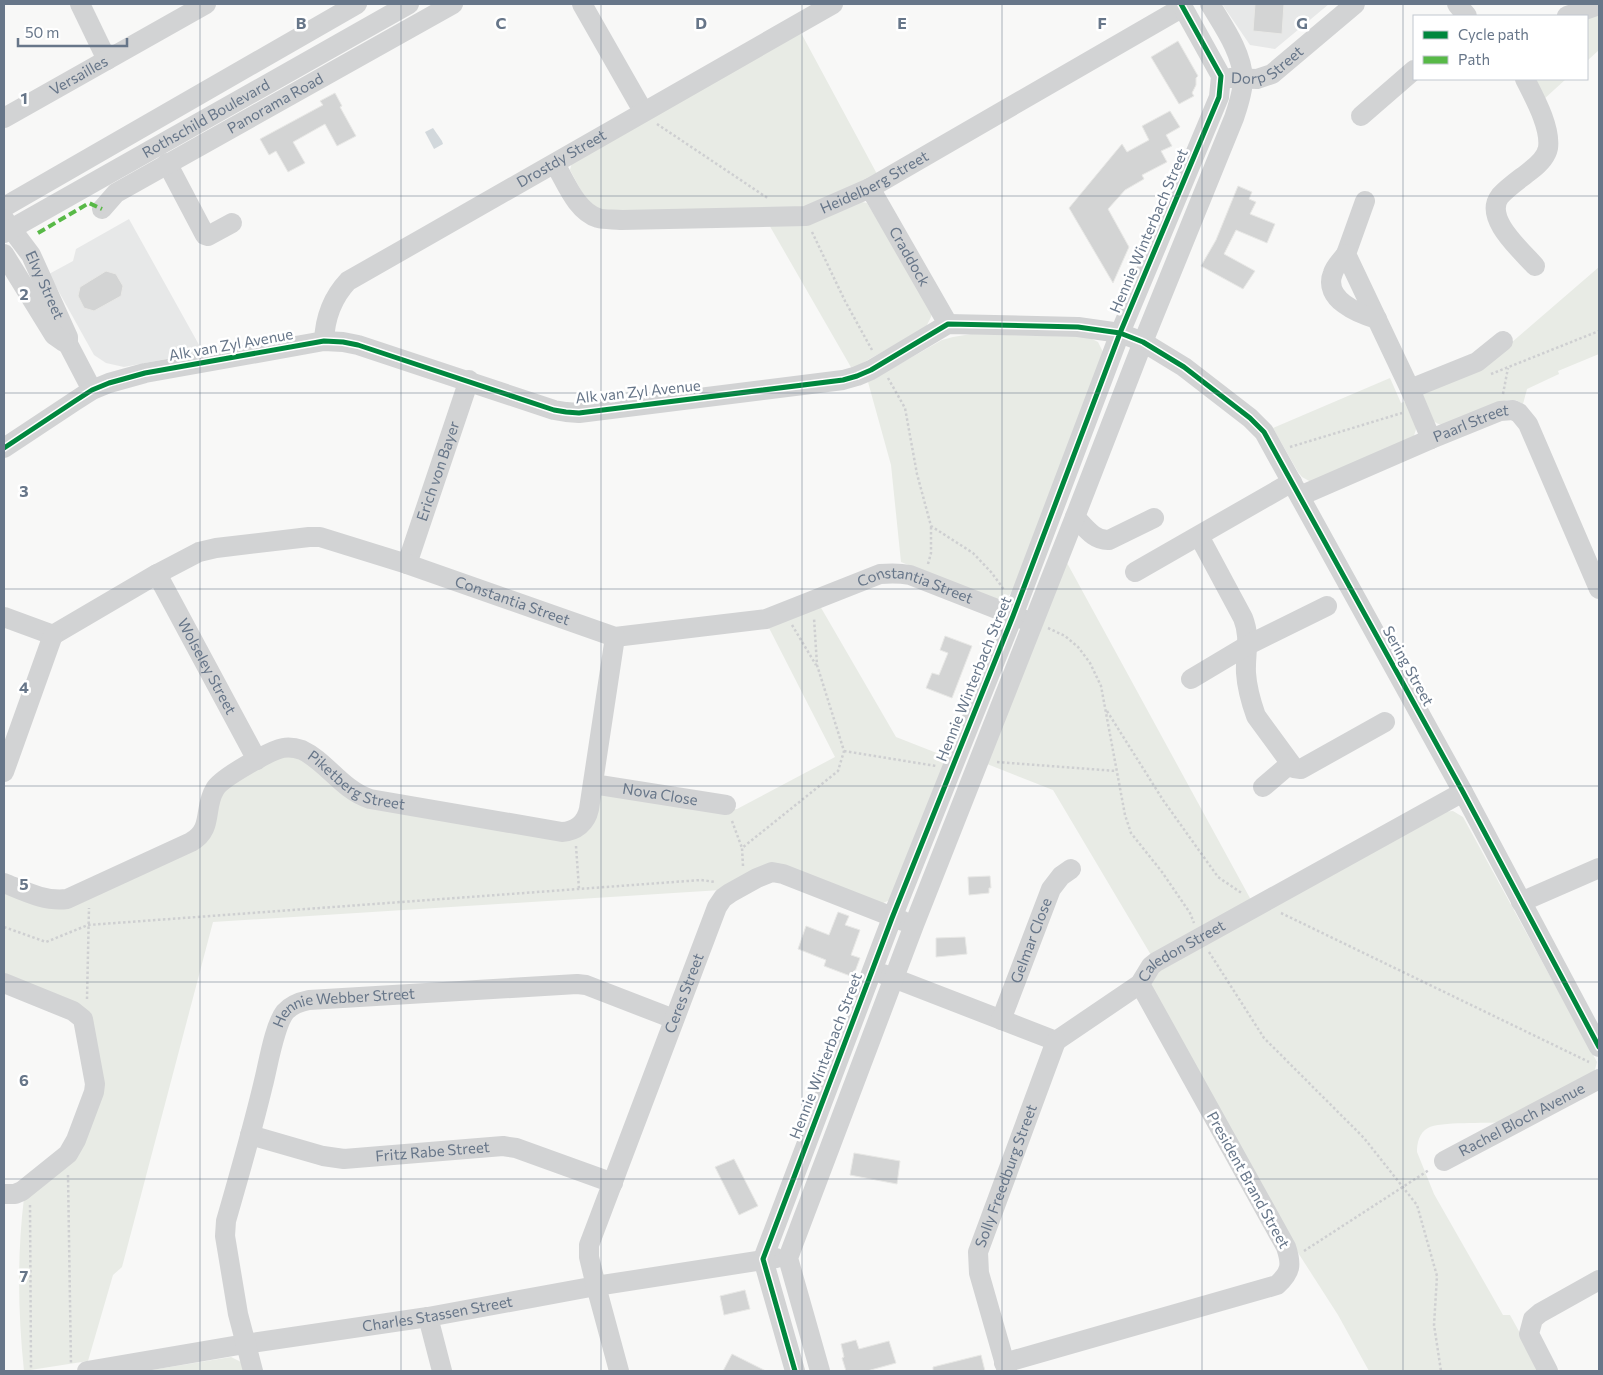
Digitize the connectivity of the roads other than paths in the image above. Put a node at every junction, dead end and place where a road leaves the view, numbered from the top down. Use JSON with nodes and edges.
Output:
{"nodes":[{"id":1,"x":80,"y":4,"type":"edge"},
{"id":2,"x":206,"y":4,"type":"edge"},
{"id":3,"x":357,"y":4,"type":"edge"},
{"id":4,"x":409,"y":4,"type":"edge"},
{"id":5,"x":453,"y":4,"type":"edge"},
{"id":6,"x":582,"y":4,"type":"edge"},
{"id":7,"x":833,"y":4,"type":"edge"},
{"id":8,"x":1210,"y":4,"type":"edge"},
{"id":9,"x":1355,"y":4,"type":"edge"},
{"id":10,"x":1456,"y":4,"type":"edge"},
{"id":11,"x":1599,"y":5,"type":"edge"},
{"id":12,"x":1182,"y":6,"type":"edge"},
{"id":13,"x":1466,"y":15,"type":"edge"},
{"id":14,"x":1569,"y":15,"type":"edge"},
{"id":15,"x":107,"y":60,"type":"junction"},
{"id":16,"x":1413,"y":71,"type":"edge"},
{"id":17,"x":1220,"y":76,"type":"junction"},
{"id":18,"x":1243,"y":79,"type":"junction"},
{"id":19,"x":1525,"y":80,"type":"edge"},
{"id":20,"x":642,"y":111,"type":"junction"},
{"id":21,"x":1361,"y":116,"type":"dead end"},
{"id":22,"x":4,"y":118,"type":"edge"},
{"id":23,"x":167,"y":164,"type":"junction"},
{"id":24,"x":555,"y":164,"type":"junction"},
{"id":25,"x":870,"y":188,"type":"junction"},
{"id":26,"x":1365,"y":201,"type":"dead end"},
{"id":27,"x":4,"y":206,"type":"edge"},
{"id":28,"x":102,"y":209,"type":"dead end"},
{"id":29,"x":232,"y":224,"type":"dead end"},
{"id":30,"x":6,"y":227,"type":"edge"},
{"id":31,"x":4,"y":254,"type":"edge"},
{"id":32,"x":1346,"y":254,"type":"junction"},
{"id":33,"x":1535,"y":266,"type":"dead end"},
{"id":34,"x":1377,"y":319,"type":"junction"},
{"id":35,"x":948,"y":324,"type":"junction"},
{"id":36,"x":1120,"y":333,"type":"junction"},
{"id":37,"x":324,"y":341,"type":"junction"},
{"id":38,"x":1503,"y":341,"type":"dead end"},
{"id":39,"x":1143,"y":342,"type":"junction"},
{"id":40,"x":68,"y":344,"type":"junction"},
{"id":41,"x":469,"y":380,"type":"junction"},
{"id":42,"x":1410,"y":389,"type":"junction"},
{"id":43,"x":92,"y":390,"type":"junction"},
{"id":44,"x":1431,"y":439,"type":"junction"},
{"id":45,"x":4,"y":448,"type":"edge"},
{"id":46,"x":1296,"y":489,"type":"junction"},
{"id":47,"x":1076,"y":517,"type":"junction"},
{"id":48,"x":1154,"y":518,"type":"dead end"},
{"id":49,"x":1199,"y":536,"type":"junction"},
{"id":50,"x":407,"y":564,"type":"junction"},
{"id":51,"x":1136,"y":572,"type":"dead end"},
{"id":52,"x":157,"y":574,"type":"junction"},
{"id":53,"x":1599,"y":589,"type":"edge"},
{"id":54,"x":1327,"y":606,"type":"dead end"},
{"id":55,"x":1013,"y":616,"type":"junction"},
{"id":56,"x":4,"y":617,"type":"edge"},
{"id":57,"x":1033,"y":624,"type":"junction"},
{"id":58,"x":53,"y":635,"type":"junction"},
{"id":59,"x":615,"y":637,"type":"junction"},
{"id":60,"x":1248,"y":646,"type":"junction"},
{"id":61,"x":1191,"y":679,"type":"dead end"},
{"id":62,"x":1385,"y":722,"type":"dead end"},
{"id":63,"x":257,"y":760,"type":"junction"},
{"id":64,"x":1290,"y":764,"type":"junction"},
{"id":65,"x":4,"y":772,"type":"edge"},
{"id":66,"x":593,"y":784,"type":"junction"},
{"id":67,"x":1263,"y":787,"type":"dead end"},
{"id":68,"x":1463,"y":792,"type":"junction"},
{"id":69,"x":726,"y":804,"type":"road end"},
{"id":70,"x":1599,"y":868,"type":"edge"},
{"id":71,"x":1071,"y":869,"type":"dead end"},
{"id":72,"x":4,"y":883,"type":"edge"},
{"id":73,"x":1521,"y":902,"type":"junction"},
{"id":74,"x":892,"y":918,"type":"junction"},
{"id":75,"x":914,"y":925,"type":"junction"},
{"id":76,"x":872,"y":971,"type":"junction"},
{"id":77,"x":895,"y":978,"type":"junction"},
{"id":78,"x":4,"y":983,"type":"edge"},
{"id":79,"x":1140,"y":984,"type":"junction"},
{"id":80,"x":674,"y":1019,"type":"junction"},
{"id":81,"x":1001,"y":1020,"type":"junction"},
{"id":82,"x":1056,"y":1041,"type":"junction"},
{"id":83,"x":1597,"y":1064,"type":"edge"},
{"id":84,"x":250,"y":1135,"type":"junction"},
{"id":85,"x":1444,"y":1161,"type":"road end"},
{"id":86,"x":613,"y":1183,"type":"junction"},
{"id":87,"x":4,"y":1194,"type":"edge"},
{"id":88,"x":788,"y":1258,"type":"junction"},
{"id":89,"x":763,"y":1259,"type":"junction"},
{"id":90,"x":1599,"y":1280,"type":"edge"},
{"id":91,"x":596,"y":1286,"type":"junction"},
{"id":92,"x":428,"y":1317,"type":"junction"},
{"id":93,"x":245,"y":1344,"type":"junction"},
{"id":94,"x":1005,"y":1367,"type":"edge"},
{"id":95,"x":87,"y":1371,"type":"edge"},
{"id":96,"x":253,"y":1371,"type":"edge"},
{"id":97,"x":442,"y":1371,"type":"edge"},
{"id":98,"x":619,"y":1371,"type":"edge"},
{"id":99,"x":795,"y":1371,"type":"edge"},
{"id":100,"x":820,"y":1371,"type":"edge"},
{"id":101,"x":1548,"y":1371,"type":"edge"}],
"edges":[{"from":1,"to":15,"type":"street"},
{"from":2,"to":15,"type":"street","name":"Versailles"},
{"from":3,"to":27,"type":"street","name":"Rothschild Boulevard"},
{"from":4,"to":30,"type":"street","name":"Rothschild Boulevard"},
{"from":5,"to":23,"type":"street","name":"Panorama Road"},
{"from":6,"to":20,"type":"street"},
{"from":7,"to":20,"type":"street","name":"Drostdy Street"},
{"from":8,"to":18,"type":"street"},
{"from":9,"to":18,"type":"street","name":"Dorp Street"},
{"from":10,"to":13,"type":"street"},
{"from":11,"to":14,"type":"street"},
{"from":12,"to":17,"type":"street"},
{"from":12,"to":25,"type":"street","name":"Heidelberg Street"},
{"from":15,"to":22,"type":"street","name":"Versailles"},
{"from":16,"to":21,"type":"street"},
{"from":17,"to":18,"type":"street","name":"Dorp Street"},
{"from":17,"to":36,"type":"street","name":"Hennie Winterbach Street"},
{"from":18,"to":39,"type":"street"},
{"from":19,"to":33,"type":"street"},
{"from":20,"to":24,"type":"street","name":"Drostdy Street"},
{"from":23,"to":28,"type":"street","name":"Panorama Road"},
{"from":23,"to":29,"type":"street"},
{"from":24,"to":25,"type":"street","name":"Heidelberg Street"},
{"from":24,"to":37,"type":"street","name":"Drostdy Street"},
{"from":25,"to":35,"type":"street","name":"Craddock"},
{"from":26,"to":32,"type":"street"},
{"from":30,"to":40,"type":"street","name":"Elvy Street"},
{"from":31,"to":40,"type":"street","name":"Elvy Street"},
{"from":32,"to":34,"type":"street"},
{"from":32,"to":34,"type":"street"},
{"from":34,"to":42,"type":"street"},
{"from":35,"to":36,"type":"street"},
{"from":35,"to":41,"type":"street","name":"Alk van Zyl Avenue"},
{"from":36,"to":39,"type":"street"},
{"from":36,"to":55,"type":"street","name":"Hennie Winterbach Street"},
{"from":37,"to":41,"type":"street","name":"Alk van Zyl Avenue"},
{"from":37,"to":43,"type":"street","name":"Alk van Zyl Avenue"},
{"from":38,"to":42,"type":"street"},
{"from":39,"to":46,"type":"street","name":"Sering Street"},
{"from":39,"to":47,"type":"street"},
{"from":40,"to":43,"type":"street","name":"Elvy Street"},
{"from":41,"to":50,"type":"street","name":"Erich von Bayer"},
{"from":42,"to":44,"type":"street"},
{"from":43,"to":45,"type":"street","name":"Alk van Zyl Avenue"},
{"from":44,"to":46,"type":"street","name":"Paarl Street"},
{"from":44,"to":53,"type":"street","name":"Paarl Street"},
{"from":46,"to":49,"type":"street","name":"Paarl Street"},
{"from":46,"to":68,"type":"street","name":"Sering Street"},
{"from":47,"to":48,"type":"street"},
{"from":47,"to":57,"type":"street"},
{"from":49,"to":51,"type":"street","name":"Paarl Street"},
{"from":49,"to":60,"type":"street"},
{"from":50,"to":52,"type":"street","name":"Constantia Street"},
{"from":50,"to":59,"type":"street","name":"Constantia Street"},
{"from":52,"to":58,"type":"street","name":"Constantia Street"},
{"from":52,"to":63,"type":"street","name":"Wolseley Street"},
{"from":54,"to":60,"type":"street"},
{"from":55,"to":57,"type":"street","name":"Constantia Street"},
{"from":55,"to":59,"type":"street","name":"Constantia Street"},
{"from":55,"to":74,"type":"street","name":"Hennie Winterbach Street"},
{"from":56,"to":58,"type":"street"},
{"from":57,"to":75,"type":"street"},
{"from":58,"to":65,"type":"street"},
{"from":59,"to":66,"type":"street"},
{"from":60,"to":61,"type":"street"},
{"from":60,"to":64,"type":"street"},
{"from":62,"to":64,"type":"street"},
{"from":63,"to":66,"type":"street","name":"Piketberg Street"},
{"from":63,"to":72,"type":"street","name":"Piketberg Street"},
{"from":64,"to":67,"type":"street"},
{"from":66,"to":69,"type":"street","name":"Nova Close"},
{"from":68,"to":73,"type":"street","name":"Sering Street"},
{"from":68,"to":79,"type":"street","name":"Caledon Street"},
{"from":70,"to":73,"type":"street"},
{"from":71,"to":81,"type":"street","name":"Gelmar Close"},
{"from":73,"to":83,"type":"street","name":"Sering Street"},
{"from":74,"to":75,"type":"street","name":"Ceres Street"},
{"from":74,"to":76,"type":"street","name":"Hennie Winterbach Street"},
{"from":74,"to":80,"type":"street","name":"Ceres Street"},
{"from":75,"to":77,"type":"street"},
{"from":76,"to":77,"type":"street"},
{"from":76,"to":89,"type":"street","name":"Hennie Winterbach Street"},
{"from":77,"to":81,"type":"street"},
{"from":77,"to":88,"type":"street"},
{"from":78,"to":87,"type":"street"},
{"from":79,"to":82,"type":"street","name":"Caledon Street"},
{"from":79,"to":94,"type":"street","name":"President Brand Street"},
{"from":80,"to":84,"type":"street","name":"Hennie Webber Street"},
{"from":80,"to":86,"type":"street","name":"Ceres Street"},
{"from":81,"to":82,"type":"street"},
{"from":82,"to":94,"type":"street","name":"Solly Freedburg Street"},
{"from":83,"to":85,"type":"street","name":"Rachel Bloch Avenue"},
{"from":84,"to":86,"type":"street","name":"Fritz Rabe Street"},
{"from":84,"to":93,"type":"street","name":"Hennie Webber Street"},
{"from":86,"to":91,"type":"street","name":"Ceres Street"},
{"from":88,"to":89,"type":"street","name":"Charles Stassen Street"},
{"from":88,"to":100,"type":"street"},
{"from":89,"to":91,"type":"street","name":"Charles Stassen Street"},
{"from":89,"to":99,"type":"street"},
{"from":90,"to":101,"type":"street"},
{"from":91,"to":92,"type":"street","name":"Charles Stassen Street"},
{"from":91,"to":98,"type":"street","name":"Ceres Street"},
{"from":92,"to":93,"type":"street","name":"Charles Stassen Street"},
{"from":92,"to":97,"type":"street"},
{"from":93,"to":95,"type":"street","name":"Charles Stassen Street"},
{"from":93,"to":96,"type":"street","name":"Hennie Webber Street"}]}
